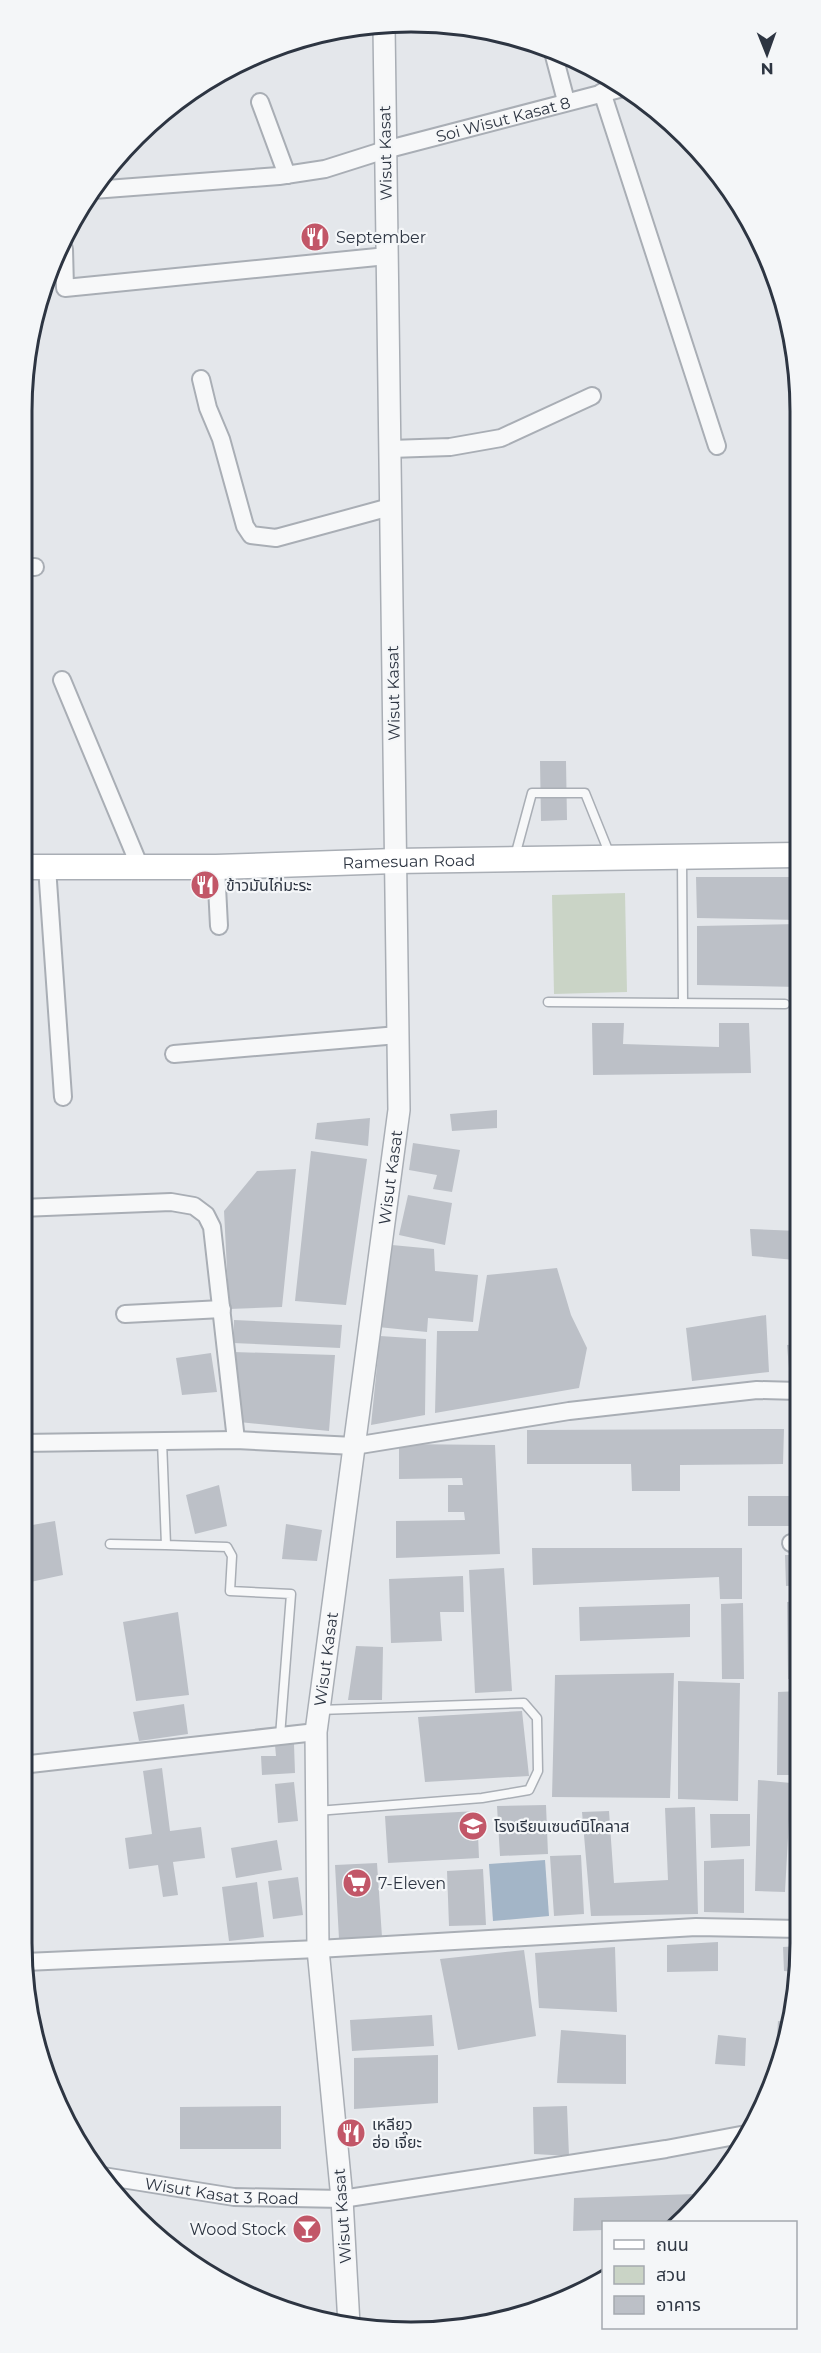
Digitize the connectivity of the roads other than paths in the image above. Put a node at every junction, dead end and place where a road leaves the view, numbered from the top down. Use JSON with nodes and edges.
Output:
{"nodes":[{"id":1,"x":384,"y":32,"type":"edge"},
{"id":2,"x":556,"y":60,"type":"edge"},
{"id":3,"x":613,"y":90,"type":"edge"},
{"id":4,"x":602,"y":92,"type":"junction"},
{"id":5,"x":566,"y":101,"type":"junction"},
{"id":6,"x":260,"y":102,"type":"dead end"},
{"id":7,"x":385,"y":150,"type":"junction"},
{"id":8,"x":287,"y":175,"type":"junction"},
{"id":9,"x":103,"y":189,"type":"edge"},
{"id":10,"x":387,"y":256,"type":"junction"},
{"id":11,"x":64,"y":257,"type":"edge"},
{"id":12,"x":201,"y":379,"type":"dead end"},
{"id":13,"x":592,"y":396,"type":"dead end"},
{"id":14,"x":717,"y":446,"type":"dead end"},
{"id":15,"x":390,"y":449,"type":"junction"},
{"id":16,"x":390,"y":507,"type":"junction"},
{"id":17,"x":62,"y":680,"type":"dead end"},
{"id":18,"x":790,"y":855,"type":"edge"},
{"id":19,"x":682,"y":857,"type":"junction"},
{"id":20,"x":612,"y":858,"type":"junction"},
{"id":21,"x":514,"y":859,"type":"junction"},
{"id":22,"x":395,"y":861,"type":"junction"},
{"id":23,"x":32,"y":867,"type":"edge"},
{"id":24,"x":47,"y":867,"type":"junction"},
{"id":25,"x":140,"y":867,"type":"junction"},
{"id":26,"x":216,"y":867,"type":"junction"},
{"id":27,"x":219,"y":926,"type":"dead end"},
{"id":28,"x":548,"y":1002,"type":"dead end"},
{"id":29,"x":683,"y":1003,"type":"junction"},
{"id":30,"x":785,"y":1004,"type":"dead end"},
{"id":31,"x":398,"y":1035,"type":"junction"},
{"id":32,"x":174,"y":1054,"type":"dead end"},
{"id":33,"x":63,"y":1097,"type":"dead end"},
{"id":34,"x":32,"y":1208,"type":"edge"},
{"id":35,"x":222,"y":1309,"type":"junction"},
{"id":36,"x":125,"y":1314,"type":"dead end"},
{"id":37,"x":790,"y":1391,"type":"edge"},
{"id":38,"x":236,"y":1440,"type":"junction"},
{"id":39,"x":162,"y":1441,"type":"junction"},
{"id":40,"x":32,"y":1443,"type":"edge"},
{"id":41,"x":354,"y":1446,"type":"junction"},
{"id":42,"x":110,"y":1544,"type":"dead end"},
{"id":43,"x":166,"y":1545,"type":"junction"},
{"id":44,"x":319,"y":1710,"type":"junction"},
{"id":45,"x":316,"y":1732,"type":"junction"},
{"id":46,"x":279,"y":1737,"type":"junction"},
{"id":47,"x":32,"y":1764,"type":"edge"},
{"id":48,"x":317,"y":1811,"type":"junction"},
{"id":49,"x":790,"y":1929,"type":"edge"},
{"id":50,"x":318,"y":1949,"type":"junction"},
{"id":51,"x":32,"y":1962,"type":"edge"},
{"id":52,"x":737,"y":2136,"type":"edge"},
{"id":53,"x":114,"y":2178,"type":"edge"},
{"id":54,"x":342,"y":2199,"type":"junction"},
{"id":55,"x":348,"y":2316,"type":"edge"}],
"edges":[{"from":1,"to":7,"type":"street","name":"Wisut Kasat"},
{"from":2,"to":5,"type":"street"},
{"from":3,"to":4,"type":"street","name":"Soi Wisut Kasat 8"},
{"from":4,"to":5,"type":"street","name":"Soi Wisut Kasat 8"},
{"from":4,"to":14,"type":"street"},
{"from":5,"to":7,"type":"street","name":"Soi Wisut Kasat 8"},
{"from":6,"to":8,"type":"street"},
{"from":7,"to":8,"type":"street","name":"Soi Wisut Kasat 8"},
{"from":7,"to":10,"type":"street","name":"Wisut Kasat"},
{"from":8,"to":9,"type":"street","name":"Soi Wisut Kasat 8"},
{"from":10,"to":11,"type":"street"},
{"from":10,"to":15,"type":"street","name":"Wisut Kasat"},
{"from":12,"to":16,"type":"street"},
{"from":13,"to":15,"type":"street"},
{"from":15,"to":16,"type":"street","name":"Wisut Kasat"},
{"from":16,"to":22,"type":"street","name":"Wisut Kasat"},
{"from":17,"to":25,"type":"street"},
{"from":18,"to":19,"type":"main road","name":"Ramesuan Road"},
{"from":19,"to":20,"type":"main road","name":"Ramesuan Road"},
{"from":19,"to":29,"type":"lane"},
{"from":20,"to":21,"type":"main road","name":"Ramesuan Road"},
{"from":20,"to":21,"type":"lane"},
{"from":21,"to":22,"type":"main road","name":"Ramesuan Road"},
{"from":22,"to":26,"type":"main road","name":"Ramesuan Road"},
{"from":22,"to":31,"type":"street","name":"Wisut Kasat"},
{"from":23,"to":24,"type":"main road","name":"Ramesuan Road"},
{"from":24,"to":25,"type":"main road","name":"Ramesuan Road"},
{"from":24,"to":33,"type":"street"},
{"from":25,"to":26,"type":"main road","name":"Ramesuan Road"},
{"from":26,"to":27,"type":"street"},
{"from":28,"to":29,"type":"lane"},
{"from":29,"to":30,"type":"lane"},
{"from":31,"to":32,"type":"street"},
{"from":31,"to":41,"type":"street","name":"Wisut Kasat"},
{"from":34,"to":35,"type":"street"},
{"from":35,"to":36,"type":"street"},
{"from":35,"to":38,"type":"street"},
{"from":37,"to":41,"type":"street"},
{"from":38,"to":39,"type":"street"},
{"from":38,"to":41,"type":"street"},
{"from":39,"to":40,"type":"street"},
{"from":39,"to":43,"type":"lane"},
{"from":41,"to":44,"type":"street","name":"Wisut Kasat"},
{"from":42,"to":43,"type":"lane"},
{"from":43,"to":46,"type":"lane"},
{"from":44,"to":45,"type":"street","name":"Wisut Kasat"},
{"from":44,"to":48,"type":"lane"},
{"from":45,"to":46,"type":"street"},
{"from":45,"to":48,"type":"street","name":"Wisut Kasat"},
{"from":46,"to":47,"type":"street"},
{"from":48,"to":50,"type":"street","name":"Wisut Kasat"},
{"from":49,"to":50,"type":"street"},
{"from":50,"to":51,"type":"street"},
{"from":50,"to":54,"type":"street","name":"Wisut Kasat"},
{"from":52,"to":54,"type":"street","name":"Wisut Kasat 3 Road"},
{"from":53,"to":54,"type":"street","name":"Wisut Kasat 3 Road"},
{"from":54,"to":55,"type":"street","name":"Wisut Kasat"}]}
